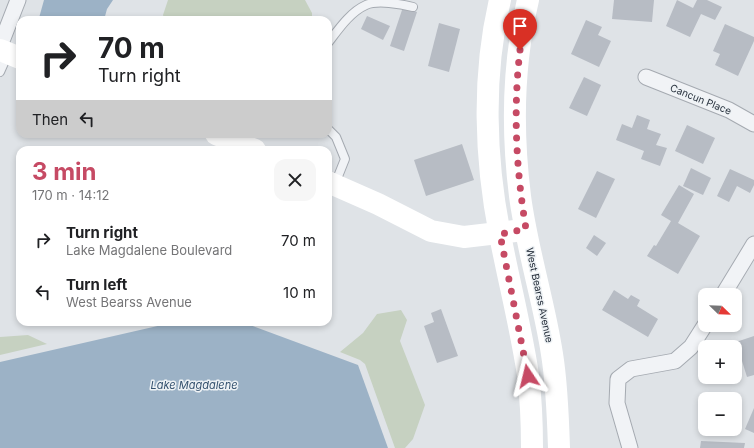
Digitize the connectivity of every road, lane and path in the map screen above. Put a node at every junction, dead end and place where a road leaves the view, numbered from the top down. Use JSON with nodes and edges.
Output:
{"nodes":[{"id":1,"x":18,"y":0,"type":"edge"},
{"id":2,"x":500,"y":0,"type":"edge"},
{"id":3,"x":528,"y":0,"type":"edge"},
{"id":4,"x":413,"y":7,"type":"dead end"},
{"id":5,"x":332,"y":38,"type":"edge"},
{"id":6,"x":6,"y":56,"type":"edge"},
{"id":7,"x":646,"y":77,"type":"dead end"},
{"id":8,"x":754,"y":124,"type":"edge"},
{"id":9,"x":332,"y":133,"type":"edge"},
{"id":10,"x":226,"y":138,"type":"edge"},
{"id":11,"x":245,"y":146,"type":"edge"},
{"id":12,"x":332,"y":181,"type":"edge"},
{"id":13,"x":332,"y":183,"type":"edge"},
{"id":14,"x":526,"y":229,"type":"junction"},
{"id":15,"x":500,"y":234,"type":"junction"},
{"id":16,"x":754,"y":244,"type":"edge"},
{"id":17,"x":727,"y":288,"type":"edge"},
{"id":18,"x":701,"y":332,"type":"edge"},
{"id":19,"x":532,"y":448,"type":"edge"},
{"id":20,"x":559,"y":448,"type":"edge"},
{"id":21,"x":630,"y":448,"type":"edge"}],
"edges":[{"from":1,"to":6,"type":"street"},
{"from":2,"to":15,"type":"main road"},
{"from":3,"to":14,"type":"main road","name":"West Bearss Avenue"},
{"from":4,"to":5,"type":"lane"},
{"from":7,"to":8,"type":"street","name":"Cancun Place"},
{"from":9,"to":12,"type":"lane"},
{"from":10,"to":11,"type":"main road"},
{"from":13,"to":15,"type":"main road"},
{"from":14,"to":15,"type":"main road"},
{"from":14,"to":20,"type":"main road","name":"West Bearss Avenue"},
{"from":15,"to":19,"type":"main road"},
{"from":16,"to":17,"type":"street"},
{"from":18,"to":21,"type":"street"}]}
